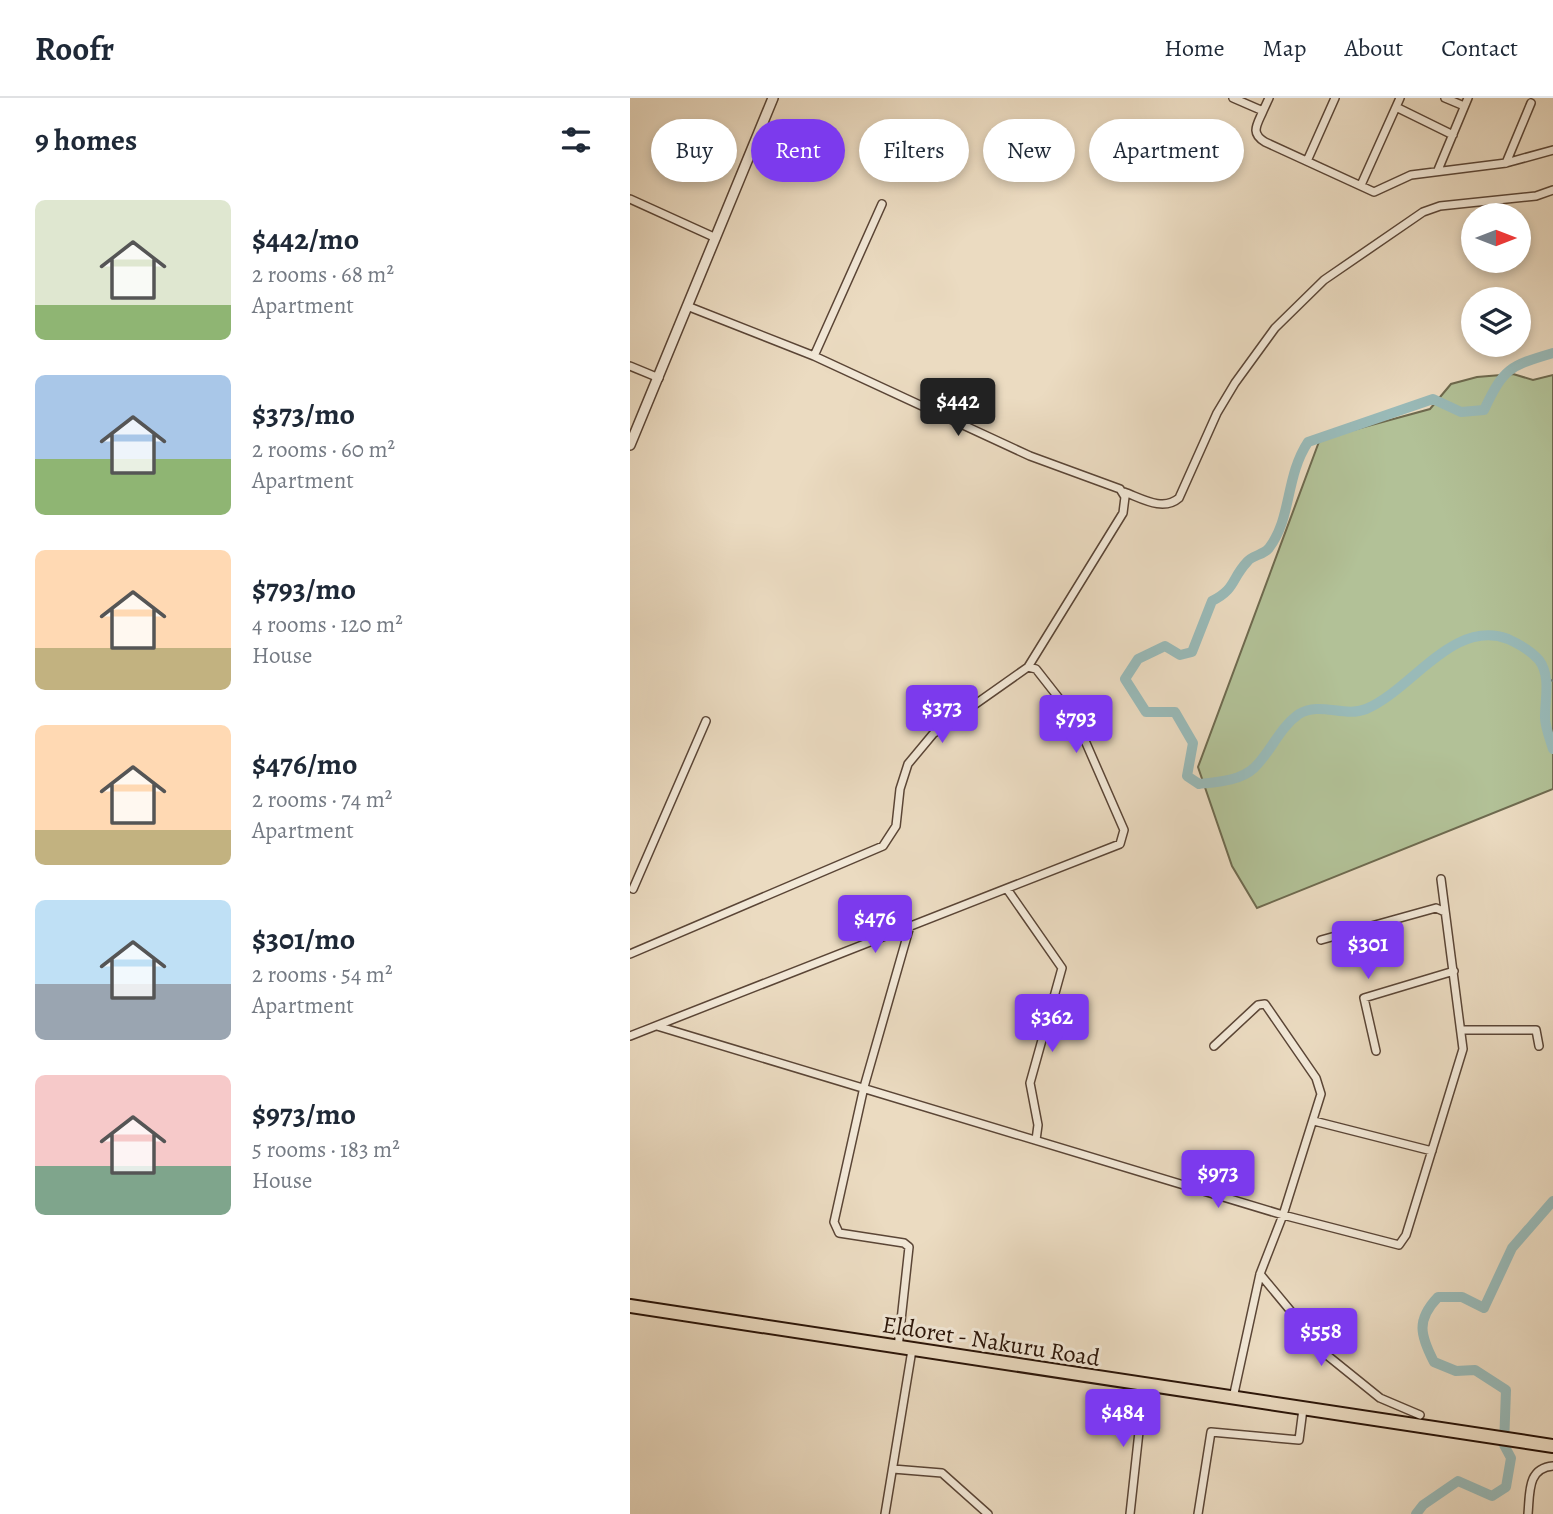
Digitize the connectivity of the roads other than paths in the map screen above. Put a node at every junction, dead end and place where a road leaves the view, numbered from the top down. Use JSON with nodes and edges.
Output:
{"nodes":[{"id":1,"x":774,"y":98,"type":"edge"},
{"id":2,"x":1233,"y":98,"type":"edge"},
{"id":3,"x":1269,"y":98,"type":"edge"},
{"id":4,"x":1335,"y":98,"type":"edge"},
{"id":5,"x":1445,"y":98,"type":"edge"},
{"id":6,"x":1468,"y":98,"type":"edge"},
{"id":7,"x":1398,"y":101,"type":"edge"},
{"id":8,"x":1531,"y":103,"type":"dead end"},
{"id":9,"x":1464,"y":106,"type":"junction"},
{"id":10,"x":1263,"y":111,"type":"junction"},
{"id":11,"x":1453,"y":135,"type":"junction"},
{"id":12,"x":1553,"y":150,"type":"edge"},
{"id":13,"x":1307,"y":161,"type":"junction"},
{"id":14,"x":1506,"y":163,"type":"junction"},
{"id":15,"x":1438,"y":170,"type":"junction"},
{"id":16,"x":1361,"y":185,"type":"junction"},
{"id":17,"x":1553,"y":190,"type":"edge"},
{"id":18,"x":630,"y":199,"type":"edge"},
{"id":19,"x":882,"y":204,"type":"dead end"},
{"id":20,"x":716,"y":237,"type":"junction"},
{"id":21,"x":687,"y":306,"type":"junction"},
{"id":22,"x":814,"y":356,"type":"junction"},
{"id":23,"x":630,"y":366,"type":"edge"},
{"id":24,"x":659,"y":378,"type":"junction"},
{"id":25,"x":630,"y":445,"type":"edge"},
{"id":26,"x":1124,"y":492,"type":"junction"},
{"id":27,"x":1028,"y":667,"type":"junction"},
{"id":28,"x":706,"y":721,"type":"dead end"},
{"id":29,"x":1441,"y":879,"type":"dead end"},
{"id":30,"x":1007,"y":889,"type":"junction"},
{"id":31,"x":631,"y":892,"type":"edge"},
{"id":32,"x":1445,"y":912,"type":"junction"},
{"id":33,"x":909,"y":926,"type":"junction"},
{"id":34,"x":1321,"y":940,"type":"dead end"},
{"id":35,"x":630,"y":954,"type":"edge"},
{"id":36,"x":1454,"y":971,"type":"junction"},
{"id":37,"x":657,"y":1026,"type":"junction"},
{"id":38,"x":1462,"y":1030,"type":"junction"},
{"id":39,"x":630,"y":1036,"type":"edge"},
{"id":40,"x":1214,"y":1046,"type":"dead end"},
{"id":41,"x":1539,"y":1046,"type":"dead end"},
{"id":42,"x":1376,"y":1051,"type":"dead end"},
{"id":43,"x":864,"y":1087,"type":"junction"},
{"id":44,"x":1314,"y":1121,"type":"junction"},
{"id":45,"x":1036,"y":1140,"type":"junction"},
{"id":46,"x":1432,"y":1151,"type":"junction"},
{"id":47,"x":1283,"y":1215,"type":"junction"},
{"id":48,"x":1260,"y":1274,"type":"junction"},
{"id":49,"x":630,"y":1306,"type":"edge"},
{"id":50,"x":898,"y":1348,"type":"junction"},
{"id":51,"x":912,"y":1350,"type":"junction"},
{"id":52,"x":1144,"y":1386,"type":"junction"},
{"id":53,"x":1233,"y":1398,"type":"junction"},
{"id":54,"x":1303,"y":1409,"type":"junction"},
{"id":55,"x":1420,"y":1415,"type":"dead end"},
{"id":56,"x":1553,"y":1446,"type":"edge"},
{"id":57,"x":1553,"y":1466,"type":"edge"},
{"id":58,"x":894,"y":1469,"type":"junction"},
{"id":59,"x":885,"y":1514,"type":"edge"},
{"id":60,"x":988,"y":1514,"type":"edge"},
{"id":61,"x":1130,"y":1514,"type":"edge"},
{"id":62,"x":1198,"y":1514,"type":"edge"},
{"id":63,"x":1528,"y":1514,"type":"edge"}],
"edges":[{"from":1,"to":20,"type":"street"},
{"from":2,"to":10,"type":"street"},
{"from":3,"to":10,"type":"street"},
{"from":4,"to":13,"type":"street"},
{"from":5,"to":9,"type":"street"},
{"from":6,"to":9,"type":"street"},
{"from":7,"to":11,"type":"street"},
{"from":7,"to":16,"type":"street"},
{"from":8,"to":14,"type":"street"},
{"from":9,"to":11,"type":"street"},
{"from":10,"to":13,"type":"street"},
{"from":11,"to":15,"type":"street"},
{"from":12,"to":14,"type":"street"},
{"from":13,"to":16,"type":"street"},
{"from":14,"to":15,"type":"street"},
{"from":15,"to":16,"type":"street"},
{"from":17,"to":26,"type":"street"},
{"from":18,"to":20,"type":"street"},
{"from":19,"to":22,"type":"street"},
{"from":20,"to":21,"type":"street"},
{"from":21,"to":22,"type":"street"},
{"from":21,"to":24,"type":"street"},
{"from":22,"to":26,"type":"street"},
{"from":23,"to":24,"type":"street"},
{"from":24,"to":25,"type":"street"},
{"from":26,"to":27,"type":"street"},
{"from":27,"to":30,"type":"street"},
{"from":27,"to":35,"type":"street"},
{"from":28,"to":31,"type":"street"},
{"from":29,"to":32,"type":"street"},
{"from":30,"to":33,"type":"street"},
{"from":30,"to":45,"type":"street"},
{"from":32,"to":34,"type":"street"},
{"from":32,"to":36,"type":"street"},
{"from":33,"to":37,"type":"street"},
{"from":33,"to":43,"type":"street"},
{"from":36,"to":38,"type":"street"},
{"from":36,"to":42,"type":"street"},
{"from":37,"to":39,"type":"street"},
{"from":37,"to":43,"type":"street"},
{"from":38,"to":41,"type":"street"},
{"from":38,"to":46,"type":"street"},
{"from":40,"to":44,"type":"street"},
{"from":43,"to":45,"type":"street"},
{"from":43,"to":50,"type":"street"},
{"from":44,"to":46,"type":"street"},
{"from":44,"to":47,"type":"street"},
{"from":45,"to":47,"type":"street"},
{"from":46,"to":47,"type":"street"},
{"from":47,"to":48,"type":"street"},
{"from":48,"to":53,"type":"street"},
{"from":48,"to":55,"type":"street"},
{"from":49,"to":50,"type":"highway","name":"Eldoret - Nakuru Road"},
{"from":50,"to":51,"type":"highway","name":"Eldoret - Nakuru Road"},
{"from":51,"to":52,"type":"highway","name":"Eldoret - Nakuru Road"},
{"from":51,"to":58,"type":"street"},
{"from":52,"to":53,"type":"highway","name":"Eldoret - Nakuru Road"},
{"from":52,"to":61,"type":"street"},
{"from":53,"to":54,"type":"highway","name":"Eldoret - Nakuru Road"},
{"from":54,"to":56,"type":"highway","name":"Eldoret - Nakuru Road"},
{"from":54,"to":62,"type":"street"},
{"from":57,"to":63,"type":"street"},
{"from":58,"to":59,"type":"street"},
{"from":58,"to":60,"type":"street"}]}
